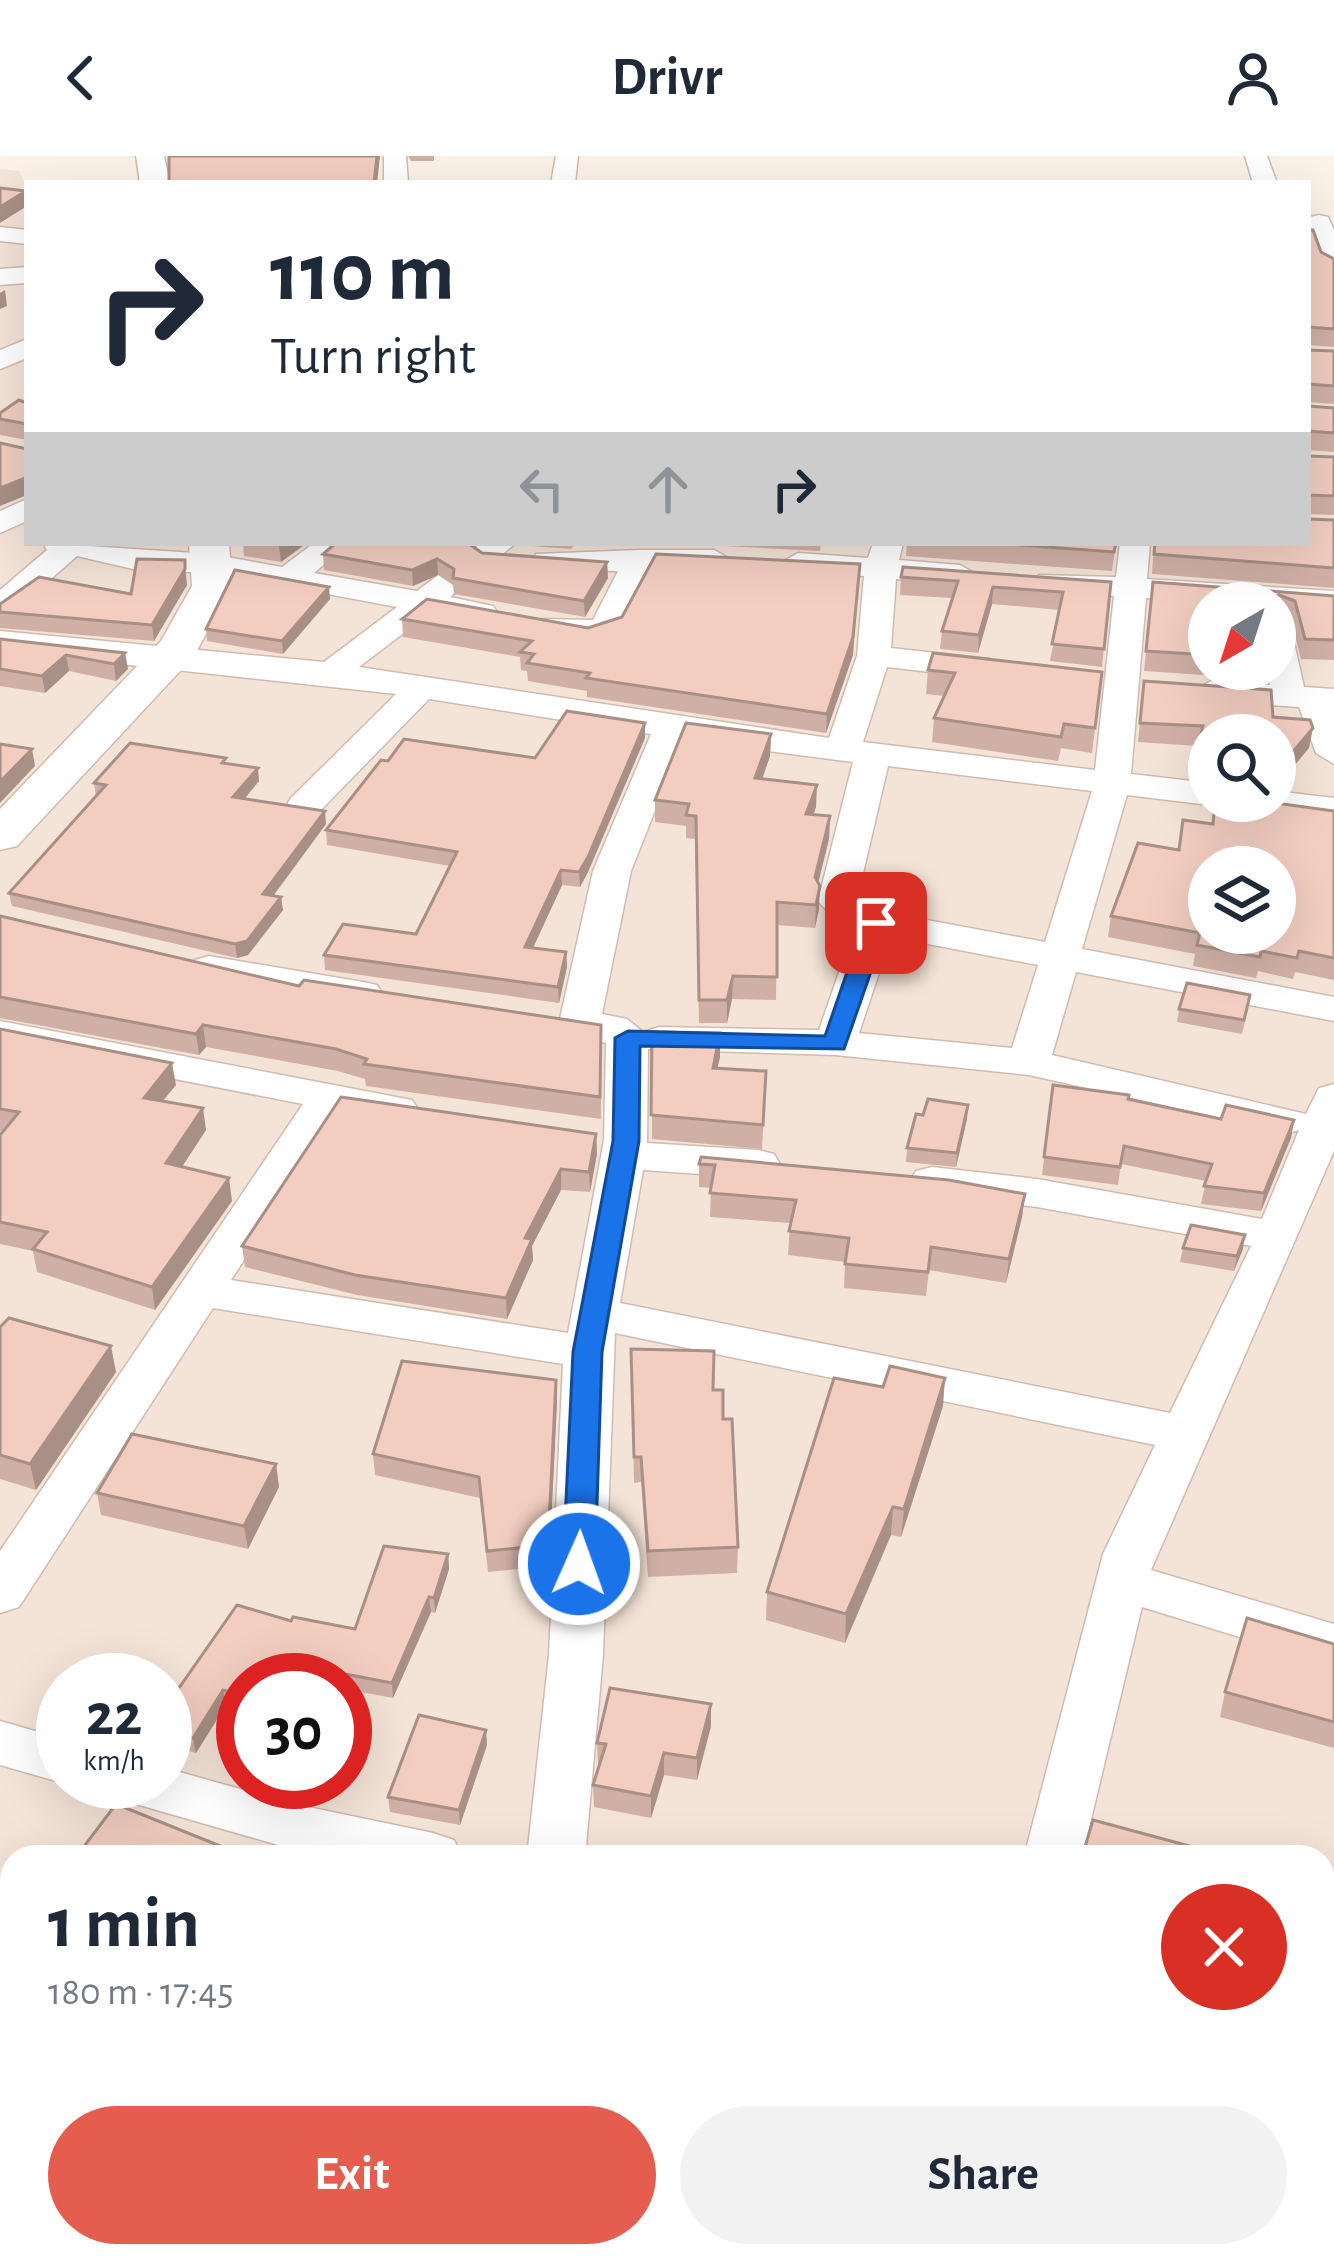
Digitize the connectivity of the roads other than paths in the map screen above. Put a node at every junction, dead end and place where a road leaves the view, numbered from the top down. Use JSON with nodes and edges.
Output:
{"nodes":[{"id":1,"x":1320,"y":222,"type":"edge"},
{"id":2,"x":1334,"y":265,"type":"edge"},
{"id":3,"x":62,"y":546,"type":"edge"},
{"id":4,"x":73,"y":546,"type":"edge"},
{"id":5,"x":330,"y":546,"type":"edge"},
{"id":6,"x":1135,"y":546,"type":"edge"},
{"id":7,"x":492,"y":550,"type":"edge"},
{"id":8,"x":210,"y":553,"type":"edge"},
{"id":9,"x":885,"y":555,"type":"edge"},
{"id":10,"x":625,"y":556,"type":"edge"},
{"id":11,"x":288,"y":577,"type":"junction"},
{"id":12,"x":1133,"y":587,"type":"junction"},
{"id":13,"x":1188,"y":596,"type":"edge"},
{"id":14,"x":419,"y":601,"type":"junction"},
{"id":15,"x":1334,"y":601,"type":"edge"},
{"id":16,"x":1296,"y":606,"type":"edge"},
{"id":17,"x":0,"y":607,"type":"edge"},
{"id":18,"x":0,"y":641,"type":"edge"},
{"id":19,"x":172,"y":656,"type":"junction"},
{"id":20,"x":874,"y":656,"type":"junction"},
{"id":21,"x":1296,"y":663,"type":"edge"},
{"id":22,"x":1015,"y":672,"type":"edge"},
{"id":23,"x":331,"y":674,"type":"junction"},
{"id":24,"x":1103,"y":682,"type":"junction"},
{"id":25,"x":423,"y":686,"type":"junction"},
{"id":26,"x":1312,"y":698,"type":"edge"},
{"id":27,"x":672,"y":727,"type":"junction"},
{"id":28,"x":857,"y":753,"type":"junction"},
{"id":29,"x":1334,"y":753,"type":"edge"},
{"id":30,"x":1112,"y":783,"type":"junction"},
{"id":31,"x":1188,"y":792,"type":"edge"},
{"id":32,"x":1296,"y":804,"type":"edge"},
{"id":33,"x":304,"y":806,"type":"edge"},
{"id":34,"x":1334,"y":809,"type":"edge"},
{"id":35,"x":0,"y":836,"type":"edge"},
{"id":36,"x":876,"y":923,"type":"junction"},
{"id":37,"x":1061,"y":958,"type":"junction"},
{"id":38,"x":172,"y":959,"type":"edge"},
{"id":39,"x":400,"y":999,"type":"edge"},
{"id":40,"x":1334,"y":1009,"type":"edge"},
{"id":41,"x":0,"y":1033,"type":"edge"},
{"id":42,"x":628,"y":1038,"type":"junction"},
{"id":43,"x":835,"y":1043,"type":"junction"},
{"id":44,"x":1029,"y":1062,"type":"junction"},
{"id":45,"x":328,"y":1098,"type":"junction"},
{"id":46,"x":448,"y":1116,"type":"edge"},
{"id":47,"x":1327,"y":1135,"type":"edge"},
{"id":48,"x":610,"y":1143,"type":"junction"},
{"id":49,"x":811,"y":1168,"type":"edge"},
{"id":50,"x":879,"y":1175,"type":"edge"},
{"id":51,"x":1278,"y":1236,"type":"junction"},
{"id":52,"x":200,"y":1290,"type":"junction"},
{"id":53,"x":590,"y":1332,"type":"junction"},
{"id":54,"x":1188,"y":1434,"type":"junction"},
{"id":55,"x":1123,"y":1581,"type":"junction"},
{"id":56,"x":0,"y":1593,"type":"edge"},
{"id":57,"x":1334,"y":1646,"type":"edge"},
{"id":58,"x":0,"y":1743,"type":"edge"},
{"id":59,"x":36,"y":1753,"type":"edge"},
{"id":60,"x":192,"y":1805,"type":"edge"},
{"id":61,"x":1075,"y":1834,"type":"edge"},
{"id":62,"x":285,"y":1843,"type":"edge"},
{"id":63,"x":557,"y":1845,"type":"edge"}],
"edges":[{"from":1,"to":2,"type":"street"},
{"from":3,"to":17,"type":"street"},
{"from":4,"to":8,"type":"street"},
{"from":5,"to":11,"type":"street"},
{"from":6,"to":12,"type":"street"},
{"from":7,"to":10,"type":"street"},
{"from":7,"to":14,"type":"street"},
{"from":8,"to":11,"type":"street"},
{"from":8,"to":19,"type":"street"},
{"from":9,"to":10,"type":"street"},
{"from":9,"to":12,"type":"street"},
{"from":9,"to":20,"type":"street"},
{"from":10,"to":14,"type":"street"},
{"from":11,"to":14,"type":"street"},
{"from":12,"to":13,"type":"street"},
{"from":12,"to":24,"type":"street"},
{"from":14,"to":23,"type":"street"},
{"from":15,"to":16,"type":"street"},
{"from":18,"to":19,"type":"street"},
{"from":19,"to":23,"type":"street"},
{"from":19,"to":35,"type":"street"},
{"from":20,"to":22,"type":"street"},
{"from":20,"to":28,"type":"street"},
{"from":21,"to":26,"type":"street"},
{"from":23,"to":25,"type":"street"},
{"from":24,"to":26,"type":"street"},
{"from":24,"to":30,"type":"street"},
{"from":25,"to":27,"type":"street"},
{"from":25,"to":33,"type":"street"},
{"from":26,"to":29,"type":"street"},
{"from":27,"to":28,"type":"street"},
{"from":27,"to":42,"type":"street"},
{"from":28,"to":30,"type":"street"},
{"from":28,"to":36,"type":"street"},
{"from":30,"to":31,"type":"street"},
{"from":30,"to":37,"type":"street"},
{"from":32,"to":34,"type":"street"},
{"from":36,"to":37,"type":"street"},
{"from":36,"to":43,"type":"street"},
{"from":37,"to":40,"type":"street"},
{"from":37,"to":44,"type":"street"},
{"from":38,"to":39,"type":"street"},
{"from":41,"to":45,"type":"street"},
{"from":42,"to":43,"type":"street"},
{"from":42,"to":48,"type":"street"},
{"from":43,"to":44,"type":"street"},
{"from":44,"to":47,"type":"street"},
{"from":45,"to":46,"type":"street"},
{"from":45,"to":52,"type":"street"},
{"from":47,"to":51,"type":"street"},
{"from":48,"to":49,"type":"street"},
{"from":48,"to":53,"type":"street"},
{"from":50,"to":51,"type":"street"},
{"from":51,"to":54,"type":"street"},
{"from":52,"to":53,"type":"street"},
{"from":52,"to":56,"type":"street"},
{"from":53,"to":54,"type":"street"},
{"from":53,"to":63,"type":"street"},
{"from":54,"to":55,"type":"street"},
{"from":55,"to":57,"type":"street"},
{"from":55,"to":61,"type":"street"},
{"from":58,"to":59,"type":"street"},
{"from":60,"to":62,"type":"street"}]}
